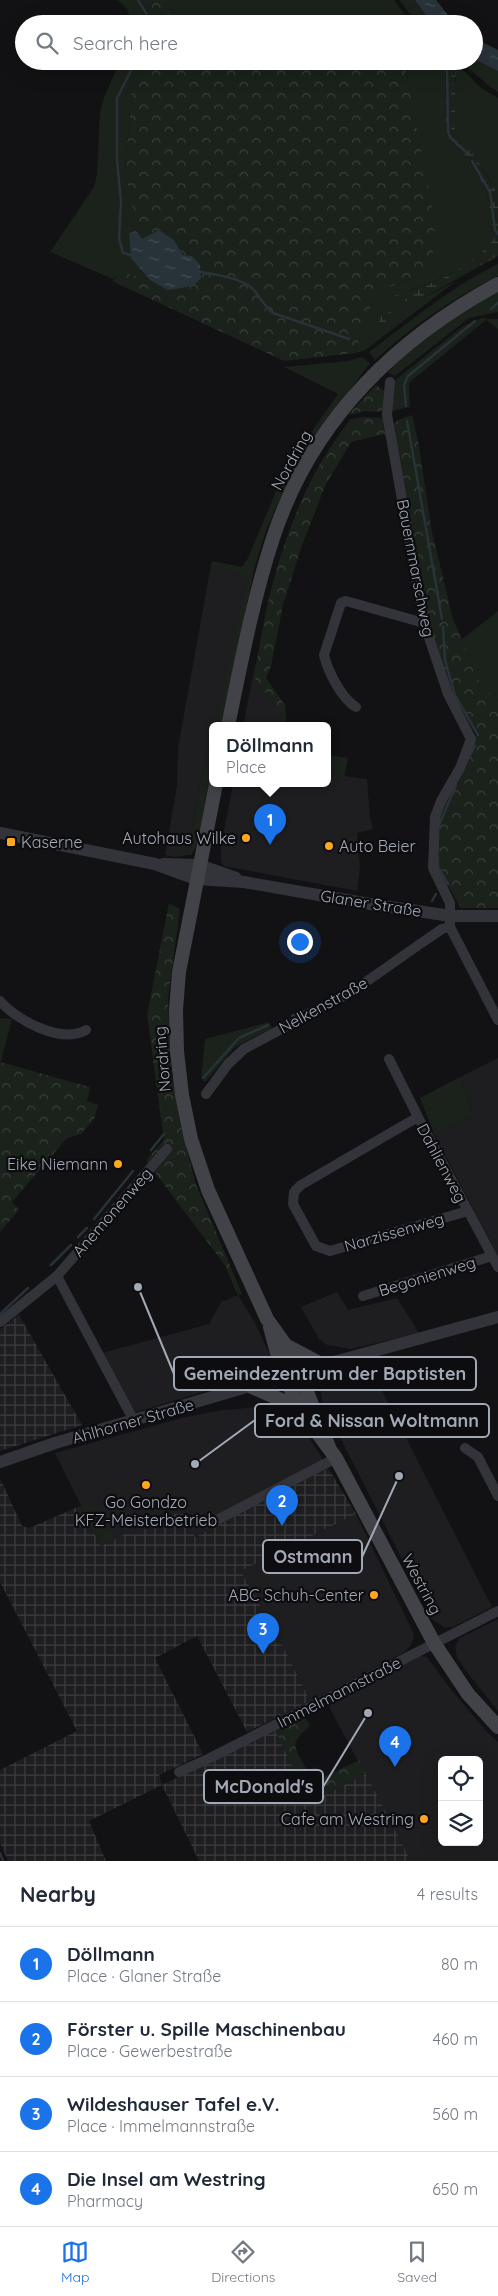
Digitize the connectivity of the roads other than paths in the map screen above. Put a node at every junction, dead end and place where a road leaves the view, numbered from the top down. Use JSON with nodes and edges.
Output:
{"nodes":[{"id":1,"x":498,"y":284,"type":"edge"},
{"id":2,"x":390,"y":382,"type":"dead end"},
{"id":3,"x":424,"y":623,"type":"junction"},
{"id":4,"x":356,"y":708,"type":"dead end"},
{"id":5,"x":229,"y":722,"type":"edge"},
{"id":6,"x":215,"y":787,"type":"edge"},
{"id":7,"x":0,"y":833,"type":"edge"},
{"id":8,"x":197,"y":872,"type":"junction"},
{"id":9,"x":498,"y":916,"type":"edge"},
{"id":10,"x":450,"y":921,"type":"junction"},
{"id":11,"x":0,"y":1001,"type":"edge"},
{"id":12,"x":498,"y":1020,"type":"edge"},
{"id":13,"x":86,"y":1030,"type":"dead end"},
{"id":14,"x":389,"y":1059,"type":"dead end"},
{"id":15,"x":206,"y":1094,"type":"dead end"},
{"id":16,"x":418,"y":1117,"type":"junction"},
{"id":17,"x":167,"y":1149,"type":"dead end"},
{"id":18,"x":468,"y":1211,"type":"junction"},
{"id":19,"x":492,"y":1256,"type":"junction"},
{"id":20,"x":498,"y":1266,"type":"edge"},
{"id":21,"x":57,"y":1276,"type":"junction"},
{"id":22,"x":363,"y":1296,"type":"dead end"},
{"id":23,"x":498,"y":1317,"type":"edge"},
{"id":24,"x":267,"y":1319,"type":"junction"},
{"id":25,"x":0,"y":1322,"type":"edge"},
{"id":26,"x":287,"y":1346,"type":"junction"},
{"id":27,"x":323,"y":1365,"type":"junction"},
{"id":28,"x":292,"y":1374,"type":"junction"},
{"id":29,"x":252,"y":1387,"type":"junction"},
{"id":30,"x":299,"y":1408,"type":"junction"},
{"id":31,"x":134,"y":1421,"type":"junction"},
{"id":32,"x":465,"y":1448,"type":"dead end"},
{"id":33,"x":333,"y":1453,"type":"junction"},
{"id":34,"x":0,"y":1462,"type":"edge"},
{"id":35,"x":498,"y":1496,"type":"edge"},
{"id":36,"x":205,"y":1523,"type":"dead end"},
{"id":37,"x":498,"y":1610,"type":"edge"},
{"id":38,"x":434,"y":1643,"type":"junction"},
{"id":39,"x":498,"y":1727,"type":"edge"},
{"id":40,"x":179,"y":1772,"type":"dead end"}],
"edges":[{"from":1,"to":5,"type":"main road","name":"Nordring"},
{"from":2,"to":3,"type":"street","name":"Bauernmarschweg"},
{"from":3,"to":4,"type":"street"},
{"from":3,"to":10,"type":"street","name":"Bauernmarschweg"},
{"from":6,"to":8,"type":"main road","name":"Nordring"},
{"from":7,"to":8,"type":"street","name":"Glaner Straße"},
{"from":8,"to":10,"type":"street","name":"Glaner Straße"},
{"from":8,"to":24,"type":"main road","name":"Nordring"},
{"from":9,"to":10,"type":"street","name":"Glaner Straße"},
{"from":10,"to":12,"type":"street"},
{"from":10,"to":15,"type":"street","name":"Nelkenstraße"},
{"from":11,"to":13,"type":"street"},
{"from":14,"to":16,"type":"street","name":"Dahlienweg"},
{"from":16,"to":18,"type":"street","name":"Dahlienweg"},
{"from":16,"to":18,"type":"street","name":"Narzissenweg"},
{"from":17,"to":21,"type":"street","name":"Anemonenweg"},
{"from":18,"to":19,"type":"street","name":"Dahlienweg"},
{"from":19,"to":20,"type":"street","name":"Dahlienweg"},
{"from":19,"to":22,"type":"street","name":"Begonienweg"},
{"from":21,"to":25,"type":"street","name":"Anemonenweg"},
{"from":21,"to":31,"type":"street"},
{"from":23,"to":27,"type":"street","name":"Ahlhorner Straße"},
{"from":24,"to":26,"type":"main road","name":"Nordring"},
{"from":24,"to":28,"type":"main road","name":"Nordring"},
{"from":26,"to":27,"type":"main road"},
{"from":26,"to":28,"type":"main road","name":"Nordring"},
{"from":27,"to":28,"type":"street","name":"Ahlhorner Straße"},
{"from":28,"to":29,"type":"street","name":"Ahlhorner Straße"},
{"from":28,"to":30,"type":"main road","name":"Westring"},
{"from":28,"to":33,"type":"main road","name":"Westring"},
{"from":29,"to":30,"type":"main road"},
{"from":29,"to":31,"type":"street","name":"Ahlhorner Straße"},
{"from":30,"to":33,"type":"main road","name":"Westring"},
{"from":31,"to":34,"type":"street","name":"Ahlhorner Straße"},
{"from":32,"to":35,"type":"street"},
{"from":33,"to":36,"type":"street"},
{"from":33,"to":38,"type":"main road","name":"Westring"},
{"from":37,"to":38,"type":"street","name":"Immelmannstraße"},
{"from":38,"to":39,"type":"main road","name":"Westring"},
{"from":38,"to":40,"type":"street","name":"Immelmannstraße"}]}
